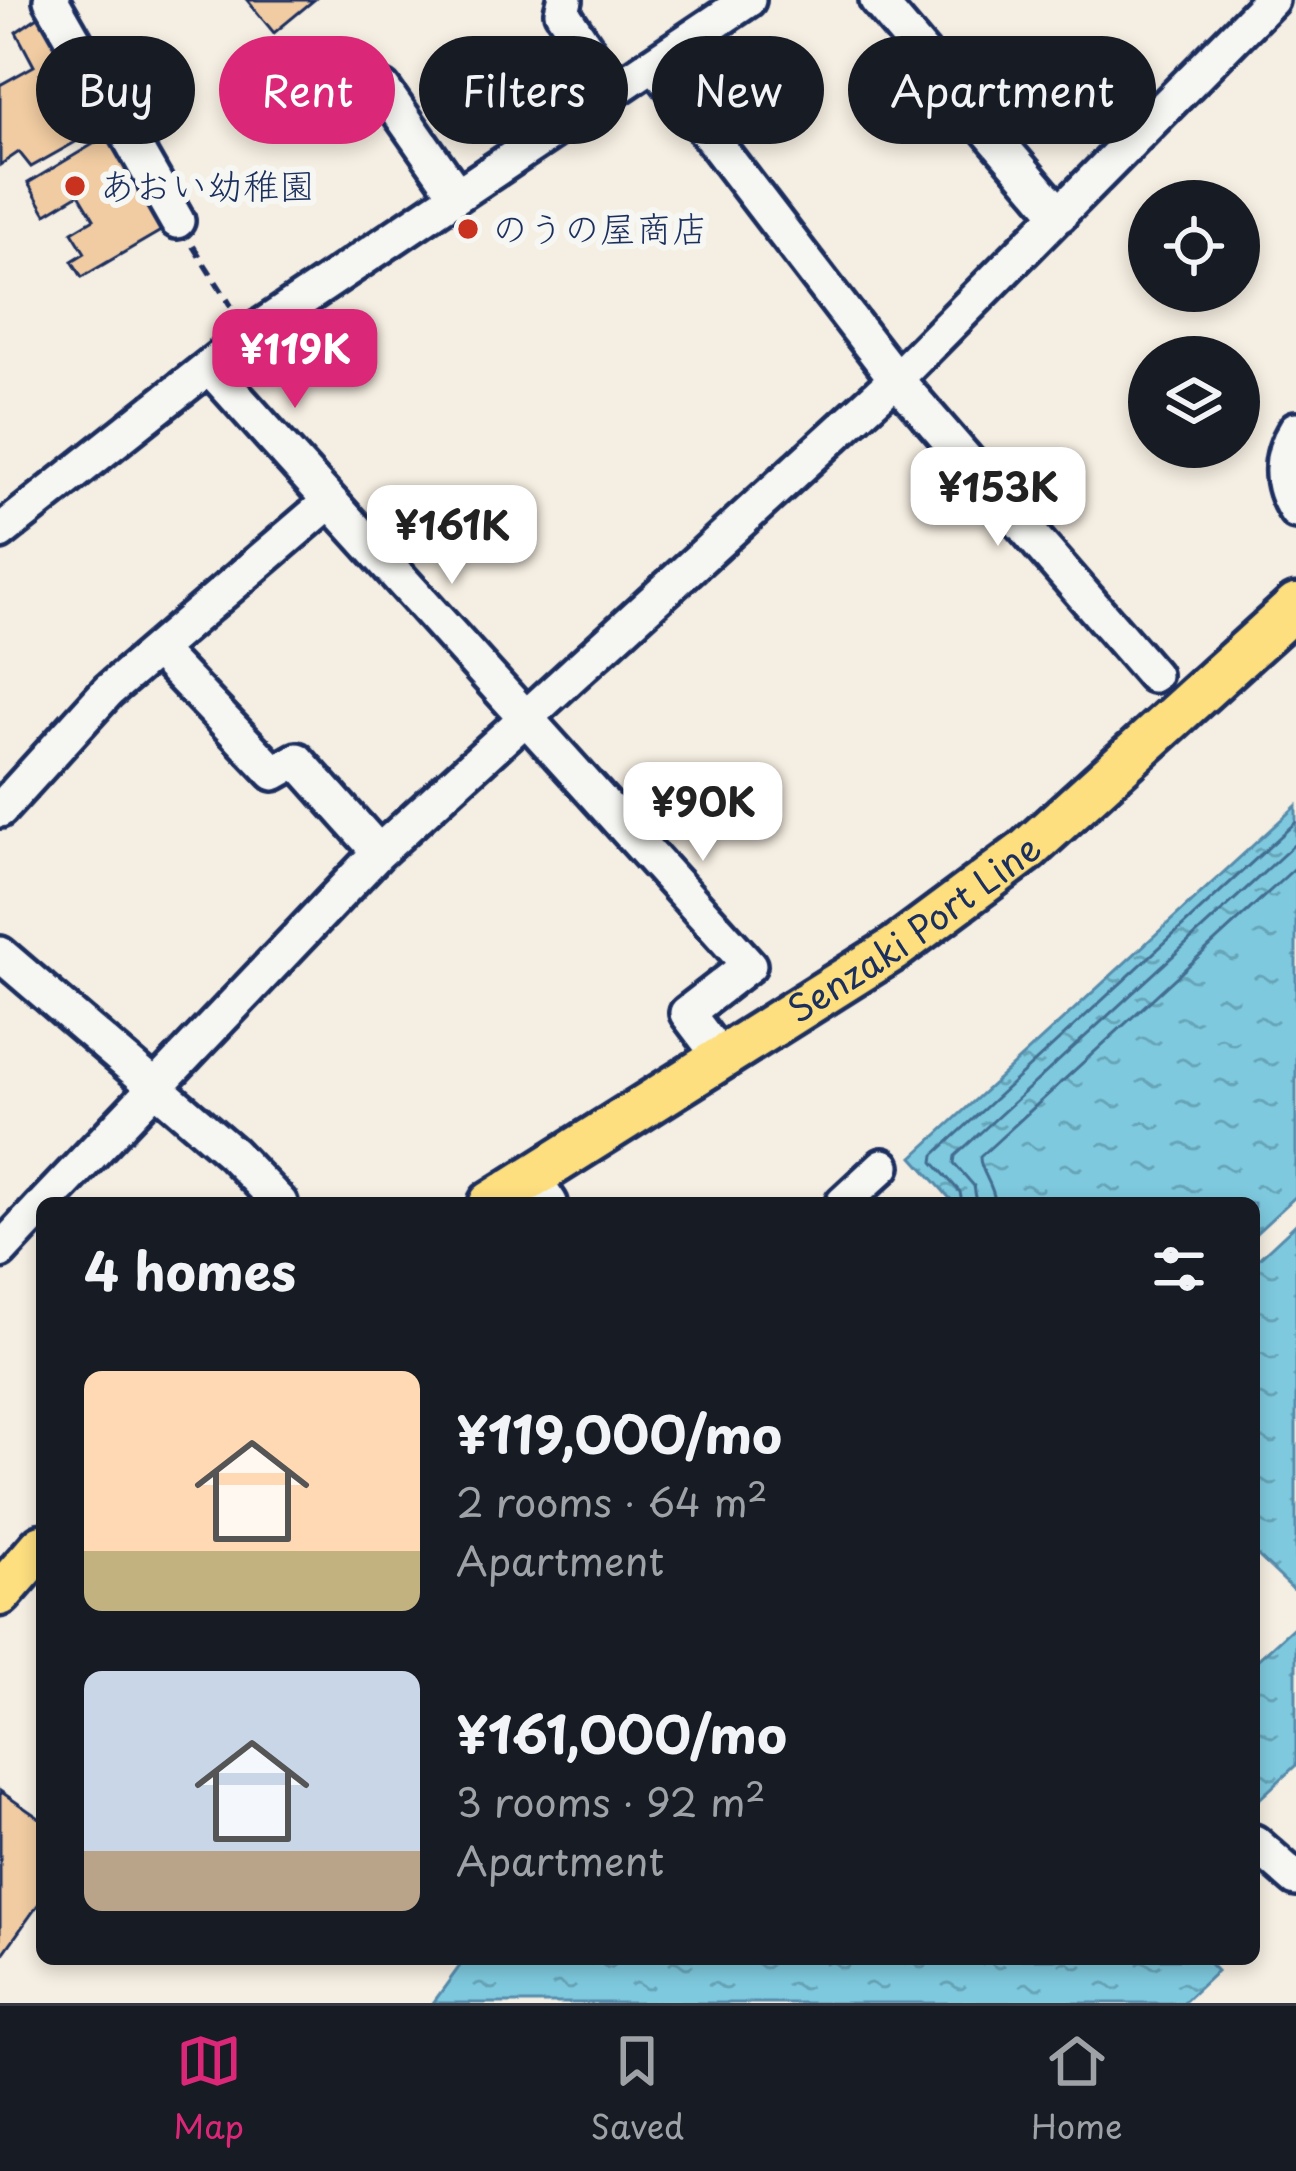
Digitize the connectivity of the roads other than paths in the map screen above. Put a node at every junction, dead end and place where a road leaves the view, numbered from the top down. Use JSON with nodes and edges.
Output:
{"nodes":[{"id":1,"x":51,"y":0,"type":"edge"},
{"id":2,"x":565,"y":0,"type":"edge"},
{"id":3,"x":748,"y":0,"type":"edge"},
{"id":4,"x":877,"y":0,"type":"edge"},
{"id":5,"x":1271,"y":0,"type":"edge"},
{"id":6,"x":1288,"y":0,"type":"edge"},
{"id":7,"x":1296,"y":9,"type":"edge"},
{"id":8,"x":578,"y":36,"type":"edge"},
{"id":9,"x":694,"y":36,"type":"edge"},
{"id":10,"x":395,"y":105,"type":"edge"},
{"id":11,"x":533,"y":144,"type":"edge"},
{"id":12,"x":716,"y":144,"type":"edge"},
{"id":13,"x":457,"y":195,"type":"junction"},
{"id":14,"x":1060,"y":214,"type":"junction"},
{"id":15,"x":177,"y":221,"type":"road end"},
{"id":16,"x":209,"y":367,"type":"junction"},
{"id":17,"x":896,"y":379,"type":"junction"},
{"id":18,"x":1296,"y":429,"type":"edge"},
{"id":19,"x":330,"y":501,"type":"junction"},
{"id":20,"x":1296,"y":512,"type":"edge"},
{"id":21,"x":0,"y":532,"type":"edge"},
{"id":22,"x":1296,"y":606,"type":"edge"},
{"id":23,"x":157,"y":650,"type":"junction"},
{"id":24,"x":1153,"y":675,"type":"dead end"},
{"id":25,"x":523,"y":718,"type":"junction"},
{"id":26,"x":0,"y":810,"type":"edge"},
{"id":27,"x":379,"y":852,"type":"junction"},
{"id":28,"x":0,"y":955,"type":"edge"},
{"id":29,"x":721,"y":1058,"type":"junction"},
{"id":30,"x":152,"y":1087,"type":"junction"},
{"id":31,"x":883,"y":1166,"type":"dead end"},
{"id":32,"x":541,"y":1189,"type":"edge"},
{"id":33,"x":50,"y":1197,"type":"edge"},
{"id":34,"x":274,"y":1197,"type":"edge"},
{"id":35,"x":849,"y":1197,"type":"edge"},
{"id":36,"x":36,"y":1212,"type":"edge"},
{"id":37,"x":0,"y":1251,"type":"edge"},
{"id":38,"x":36,"y":1553,"type":"edge"},
{"id":39,"x":0,"y":1594,"type":"edge"},
{"id":40,"x":1260,"y":1847,"type":"edge"},
{"id":41,"x":1296,"y":1879,"type":"edge"}],
"edges":[{"from":1,"to":15,"type":"street"},
{"from":2,"to":8,"type":"street"},
{"from":3,"to":9,"type":"street"},
{"from":4,"to":14,"type":"street"},
{"from":5,"to":14,"type":"street"},
{"from":6,"to":7,"type":"street"},
{"from":10,"to":13,"type":"street"},
{"from":11,"to":13,"type":"street"},
{"from":12,"to":17,"type":"street"},
{"from":13,"to":16,"type":"street"},
{"from":14,"to":17,"type":"street"},
{"from":16,"to":19,"type":"street"},
{"from":16,"to":21,"type":"street"},
{"from":17,"to":24,"type":"street"},
{"from":17,"to":25,"type":"street"},
{"from":18,"to":20,"type":"street"},
{"from":19,"to":23,"type":"street"},
{"from":19,"to":25,"type":"street"},
{"from":22,"to":29,"type":"main road","name":"Senzaki Port Line"},
{"from":23,"to":26,"type":"street"},
{"from":23,"to":27,"type":"street"},
{"from":25,"to":27,"type":"street"},
{"from":25,"to":29,"type":"street"},
{"from":27,"to":30,"type":"street"},
{"from":28,"to":30,"type":"street"},
{"from":29,"to":32,"type":"main road","name":"Senzaki Port Line"},
{"from":30,"to":33,"type":"street"},
{"from":30,"to":34,"type":"street"},
{"from":31,"to":35,"type":"street"},
{"from":36,"to":37,"type":"street"},
{"from":38,"to":39,"type":"main road"},
{"from":40,"to":41,"type":"street"}]}
